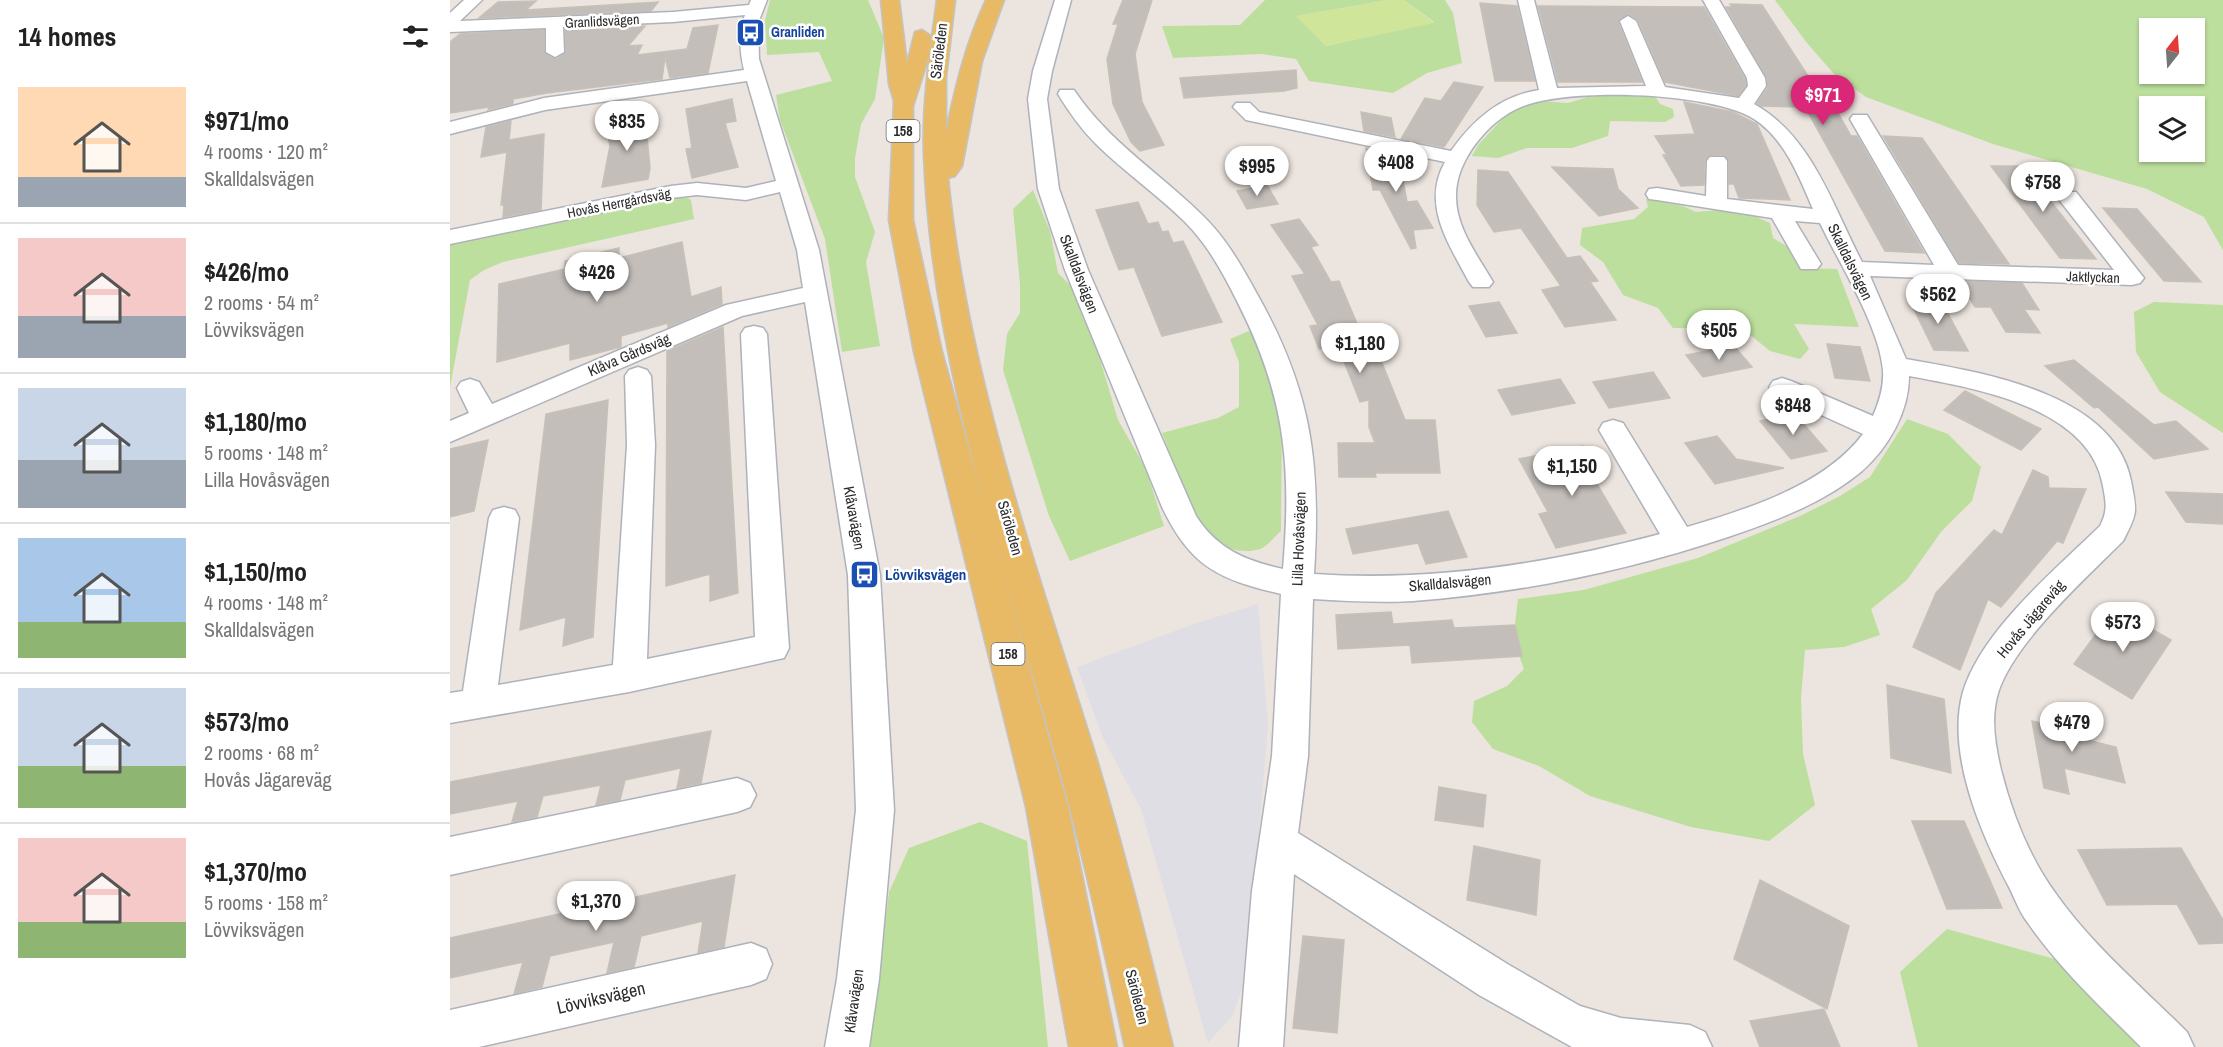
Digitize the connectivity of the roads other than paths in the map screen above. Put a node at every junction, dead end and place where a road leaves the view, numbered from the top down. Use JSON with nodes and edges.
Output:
{"nodes":[{"id":1,"x":474,"y":0,"type":"edge"},
{"id":2,"x":890,"y":0,"type":"edge"},
{"id":3,"x":928,"y":0,"type":"edge"},
{"id":4,"x":946,"y":0,"type":"edge"},
{"id":5,"x":995,"y":0,"type":"edge"},
{"id":6,"x":1063,"y":0,"type":"edge"},
{"id":7,"x":1526,"y":0,"type":"edge"},
{"id":8,"x":1711,"y":0,"type":"edge"},
{"id":9,"x":756,"y":5,"type":"edge"},
{"id":10,"x":1628,"y":21,"type":"dead end"},
{"id":11,"x":450,"y":22,"type":"edge"},
{"id":12,"x":554,"y":23,"type":"junction"},
{"id":13,"x":450,"y":27,"type":"edge"},
{"id":14,"x":555,"y":52,"type":"dead end"},
{"id":15,"x":755,"y":74,"type":"junction"},
{"id":16,"x":1550,"y":92,"type":"junction"},
{"id":17,"x":1658,"y":92,"type":"junction"},
{"id":18,"x":1744,"y":105,"type":"junction"},
{"id":19,"x":903,"y":106,"type":"junction"},
{"id":20,"x":1243,"y":107,"type":"dead end"},
{"id":21,"x":1038,"y":112,"type":"junction"},
{"id":22,"x":1860,"y":119,"type":"dead end"},
{"id":23,"x":450,"y":128,"type":"edge"},
{"id":24,"x":1455,"y":158,"type":"junction"},
{"id":25,"x":1716,"y":161,"type":"dead end"},
{"id":26,"x":789,"y":184,"type":"junction"},
{"id":27,"x":939,"y":185,"type":"junction"},
{"id":28,"x":1656,"y":194,"type":"dead end"},
{"id":29,"x":2068,"y":197,"type":"dead end"},
{"id":30,"x":1716,"y":204,"type":"junction"},
{"id":31,"x":1782,"y":213,"type":"junction"},
{"id":32,"x":1827,"y":218,"type":"junction"},
{"id":33,"x":450,"y":237,"type":"edge"},
{"id":34,"x":1809,"y":264,"type":"dead end"},
{"id":35,"x":1855,"y":269,"type":"junction"},
{"id":36,"x":1951,"y":273,"type":"junction"},
{"id":37,"x":1481,"y":282,"type":"dead end"},
{"id":38,"x":813,"y":293,"type":"junction"},
{"id":39,"x":754,"y":334,"type":"dead end"},
{"id":40,"x":1896,"y":365,"type":"junction"},
{"id":41,"x":638,"y":376,"type":"dead end"},
{"id":42,"x":1782,"y":387,"type":"dead end"},
{"id":43,"x":470,"y":388,"type":"dead end"},
{"id":44,"x":485,"y":417,"type":"junction"},
{"id":45,"x":1612,"y":430,"type":"dead end"},
{"id":46,"x":1880,"y":430,"type":"junction"},
{"id":47,"x":450,"y":432,"type":"edge"},
{"id":48,"x":504,"y":518,"type":"dead end"},
{"id":49,"x":1680,"y":541,"type":"junction"},
{"id":50,"x":1298,"y":585,"type":"junction"},
{"id":51,"x":629,"y":677,"type":"junction"},
{"id":52,"x":464,"y":706,"type":"edge"},
{"id":53,"x":737,"y":795,"type":"dead end"},
{"id":54,"x":1277,"y":841,"type":"junction"},
{"id":55,"x":450,"y":856,"type":"edge"},
{"id":56,"x":752,"y":964,"type":"dead end"},
{"id":57,"x":450,"y":1032,"type":"edge"},
{"id":58,"x":847,"y":1047,"type":"edge"},
{"id":59,"x":1093,"y":1047,"type":"edge"},
{"id":60,"x":1149,"y":1047,"type":"edge"},
{"id":61,"x":1261,"y":1047,"type":"edge"},
{"id":62,"x":1690,"y":1047,"type":"edge"},
{"id":63,"x":2172,"y":1047,"type":"edge"}],
"edges":[{"from":1,"to":11,"type":"street"},
{"from":2,"to":19,"type":"main road","number":"158"},
{"from":3,"to":19,"type":"main road","name":"Säröleden","number":"158"},
{"from":4,"to":27,"type":"main road","name":"Säröleden","number":"158"},
{"from":5,"to":27,"type":"main road"},
{"from":6,"to":21,"type":"street","name":"Skalldalsvägen"},
{"from":7,"to":16,"type":"street"},
{"from":8,"to":18,"type":"street"},
{"from":9,"to":12,"type":"street","name":"Granlidsvägen"},
{"from":9,"to":15,"type":"street","name":"Klåvavägen"},
{"from":10,"to":17,"type":"street"},
{"from":12,"to":13,"type":"street","name":"Granlidsvägen"},
{"from":12,"to":14,"type":"street"},
{"from":15,"to":23,"type":"street"},
{"from":15,"to":26,"type":"street","name":"Klåvavägen"},
{"from":16,"to":17,"type":"street","name":"Skalldalsvägen"},
{"from":16,"to":24,"type":"street","name":"Skalldalsvägen"},
{"from":17,"to":18,"type":"street","name":"Skalldalsvägen"},
{"from":18,"to":32,"type":"street","name":"Skalldalsvägen"},
{"from":19,"to":59,"type":"main road","name":"Säröleden","number":"158"},
{"from":20,"to":24,"type":"street"},
{"from":21,"to":50,"type":"street","name":"Skalldalsvägen"},
{"from":21,"to":50,"type":"street","name":"Lilla Hovåsvägen"},
{"from":22,"to":36,"type":"street"},
{"from":24,"to":37,"type":"street","name":"Skalldalsvägen"},
{"from":25,"to":30,"type":"street"},
{"from":26,"to":33,"type":"street","name":"Hovås Herrgårdsväg"},
{"from":26,"to":38,"type":"street","name":"Klåvavägen"},
{"from":27,"to":60,"type":"main road","name":"Säröleden","number":"158"},
{"from":28,"to":30,"type":"street"},
{"from":29,"to":36,"type":"street","name":"Jaktlyckan"},
{"from":30,"to":31,"type":"street"},
{"from":31,"to":32,"type":"street"},
{"from":31,"to":34,"type":"street"},
{"from":32,"to":35,"type":"street","name":"Skalldalsvägen"},
{"from":35,"to":36,"type":"street","name":"Jaktlyckan"},
{"from":35,"to":40,"type":"street","name":"Skalldalsvägen"},
{"from":38,"to":44,"type":"street","name":"Klåva Gårdsväg"},
{"from":38,"to":58,"type":"street","name":"Klåvavägen"},
{"from":39,"to":51,"type":"street"},
{"from":40,"to":46,"type":"street","name":"Skalldalsvägen"},
{"from":40,"to":63,"type":"street","name":"Hovås Jägareväg"},
{"from":41,"to":51,"type":"street"},
{"from":42,"to":46,"type":"street"},
{"from":43,"to":44,"type":"street"},
{"from":44,"to":47,"type":"street","name":"Klåva Gårdsväg"},
{"from":45,"to":49,"type":"street"},
{"from":46,"to":49,"type":"street","name":"Skalldalsvägen"},
{"from":48,"to":52,"type":"street"},
{"from":49,"to":50,"type":"street","name":"Skalldalsvägen"},
{"from":50,"to":54,"type":"street","name":"Lilla Hovåsvägen"},
{"from":51,"to":52,"type":"street"},
{"from":53,"to":55,"type":"street"},
{"from":54,"to":61,"type":"street","name":"Lilla Hovåsvägen"},
{"from":54,"to":62,"type":"street"},
{"from":56,"to":57,"type":"street","name":"Lövviksvägen"}]}
